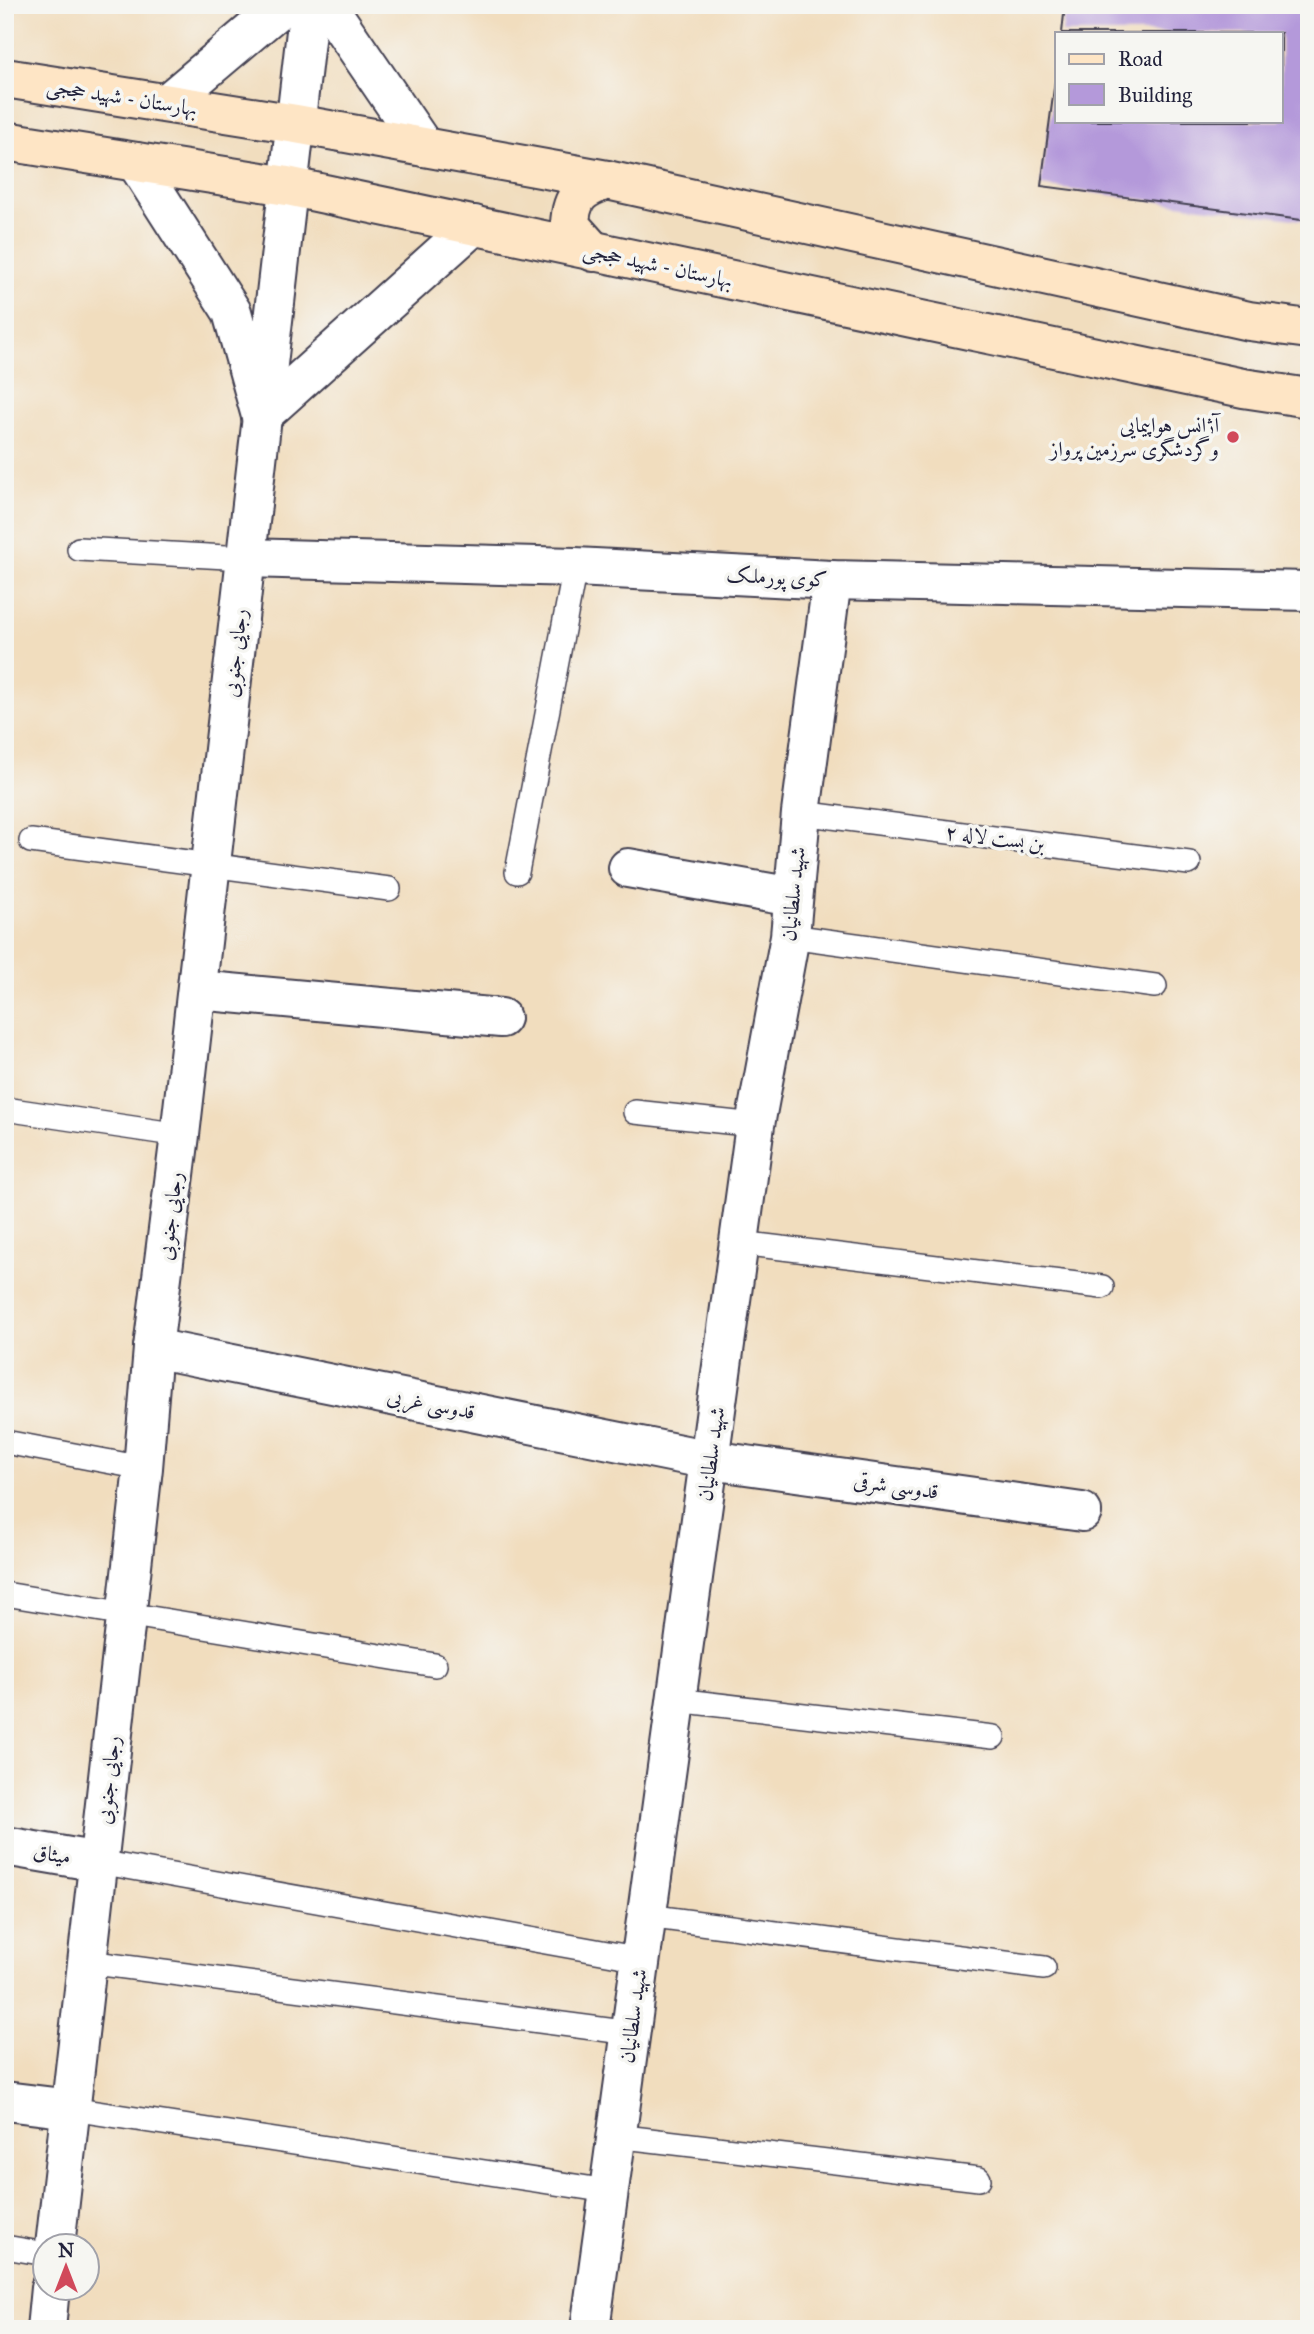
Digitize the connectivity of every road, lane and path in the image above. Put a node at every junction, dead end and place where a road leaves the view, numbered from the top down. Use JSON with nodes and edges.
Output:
{"nodes":[{"id":1,"x":283,"y":5,"type":"edge"},
{"id":2,"x":309,"y":5,"type":"edge"},
{"id":3,"x":327,"y":5,"type":"edge"},
{"id":4,"x":21,"y":81,"type":"edge"},
{"id":5,"x":167,"y":103,"type":"junction"},
{"id":6,"x":296,"y":124,"type":"junction"},
{"id":7,"x":15,"y":142,"type":"edge"},
{"id":8,"x":424,"y":147,"type":"junction"},
{"id":9,"x":136,"y":162,"type":"junction"},
{"id":10,"x":607,"y":180,"type":"junction"},
{"id":11,"x":287,"y":186,"type":"junction"},
{"id":12,"x":474,"y":226,"type":"junction"},
{"id":13,"x":594,"y":252,"type":"junction"},
{"id":14,"x":1309,"y":329,"type":"edge"},
{"id":15,"x":1309,"y":398,"type":"edge"},
{"id":16,"x":261,"y":416,"type":"junction"},
{"id":17,"x":79,"y":549,"type":"dead end"},
{"id":18,"x":245,"y":558,"type":"junction"},
{"id":19,"x":575,"y":567,"type":"junction"},
{"id":20,"x":832,"y":580,"type":"junction"},
{"id":21,"x":1309,"y":591,"type":"edge"},
{"id":22,"x":801,"y":813,"type":"junction"},
{"id":23,"x":31,"y":841,"type":"dead end"},
{"id":24,"x":1189,"y":863,"type":"dead end"},
{"id":25,"x":211,"y":865,"type":"junction"},
{"id":26,"x":628,"y":867,"type":"dead end"},
{"id":27,"x":517,"y":872,"type":"dead end"},
{"id":28,"x":389,"y":889,"type":"dead end"},
{"id":29,"x":793,"y":897,"type":"junction"},
{"id":30,"x":790,"y":936,"type":"junction"},
{"id":31,"x":1155,"y":986,"type":"dead end"},
{"id":32,"x":197,"y":990,"type":"junction"},
{"id":33,"x":500,"y":1018,"type":"dead end"},
{"id":34,"x":5,"y":1109,"type":"edge"},
{"id":35,"x":635,"y":1112,"type":"dead end"},
{"id":36,"x":755,"y":1125,"type":"junction"},
{"id":37,"x":180,"y":1135,"type":"junction"},
{"id":38,"x":740,"y":1243,"type":"junction"},
{"id":39,"x":1102,"y":1287,"type":"dead end"},
{"id":40,"x":153,"y":1348,"type":"junction"},
{"id":41,"x":5,"y":1442,"type":"edge"},
{"id":42,"x":710,"y":1460,"type":"junction"},
{"id":43,"x":143,"y":1468,"type":"junction"},
{"id":44,"x":1082,"y":1512,"type":"dead end"},
{"id":45,"x":5,"y":1594,"type":"edge"},
{"id":46,"x":127,"y":1614,"type":"junction"},
{"id":47,"x":435,"y":1665,"type":"dead end"},
{"id":48,"x":676,"y":1700,"type":"junction"},
{"id":49,"x":992,"y":1737,"type":"dead end"},
{"id":50,"x":5,"y":1846,"type":"edge"},
{"id":51,"x":99,"y":1862,"type":"junction"},
{"id":52,"x":647,"y":1916,"type":"junction"},
{"id":53,"x":641,"y":1959,"type":"junction"},
{"id":54,"x":87,"y":1962,"type":"junction"},
{"id":55,"x":1044,"y":1968,"type":"dead end"},
{"id":56,"x":631,"y":2033,"type":"junction"},
{"id":57,"x":5,"y":2101,"type":"edge"},
{"id":58,"x":71,"y":2109,"type":"junction"},
{"id":59,"x":616,"y":2136,"type":"junction"},
{"id":60,"x":979,"y":2179,"type":"dead end"},
{"id":61,"x":608,"y":2191,"type":"junction"},
{"id":62,"x":57,"y":2232,"type":"edge"},
{"id":63,"x":5,"y":2247,"type":"edge"},
{"id":64,"x":32,"y":2252,"type":"edge"},
{"id":65,"x":49,"y":2302,"type":"edge"},
{"id":66,"x":46,"y":2329,"type":"edge"},
{"id":67,"x":590,"y":2329,"type":"edge"}],
"edges":[{"from":1,"to":5,"type":"street"},
{"from":2,"to":6,"type":"street","name":"رجایی جنوبی"},
{"from":3,"to":8,"type":"street"},
{"from":4,"to":5,"type":"main road","name":"بهارستان - شهید حججی"},
{"from":4,"to":7,"type":"main road"},
{"from":5,"to":6,"type":"main road","name":"بهارستان - شهید حججی"},
{"from":6,"to":8,"type":"main road","name":"بهارستان - شهید حججی"},
{"from":6,"to":11,"type":"street","name":"رجایی جنوبی"},
{"from":7,"to":9,"type":"main road","name":"بهارستان - شهید حججی"},
{"from":8,"to":10,"type":"main road","name":"بهارستان - شهید حججی"},
{"from":9,"to":11,"type":"main road","name":"بهارستان - شهید حججی"},
{"from":9,"to":16,"type":"street"},
{"from":10,"to":13,"type":"main road"},
{"from":10,"to":14,"type":"main road","name":"بهارستان - شهید حججی"},
{"from":11,"to":12,"type":"main road","name":"بهارستان - شهید حججی"},
{"from":11,"to":16,"type":"street","name":"رجایی جنوبی"},
{"from":12,"to":13,"type":"main road","name":"بهارستان - شهید حججی"},
{"from":12,"to":16,"type":"street"},
{"from":13,"to":15,"type":"main road","name":"بهارستان - شهید حججی"},
{"from":16,"to":18,"type":"street","name":"رجایی جنوبی"},
{"from":17,"to":18,"type":"lane"},
{"from":18,"to":19,"type":"street","name":"کوی پورملک"},
{"from":18,"to":25,"type":"street","name":"رجایی جنوبی"},
{"from":19,"to":20,"type":"street","name":"کوی پورملک"},
{"from":19,"to":27,"type":"lane"},
{"from":20,"to":21,"type":"street","name":"کوی پورملک"},
{"from":20,"to":22,"type":"street","name":"شهید سلطانیان"},
{"from":22,"to":24,"type":"lane","name":"بن بست لاله ۲"},
{"from":22,"to":29,"type":"street","name":"شهید سلطانیان"},
{"from":23,"to":25,"type":"lane"},
{"from":25,"to":28,"type":"lane"},
{"from":25,"to":32,"type":"street","name":"رجایی جنوبی"},
{"from":26,"to":29,"type":"street"},
{"from":29,"to":30,"type":"street","name":"شهید سلطانیان"},
{"from":30,"to":31,"type":"lane"},
{"from":30,"to":36,"type":"street","name":"شهید سلطانیان"},
{"from":32,"to":33,"type":"street"},
{"from":32,"to":37,"type":"street","name":"رجایی جنوبی"},
{"from":34,"to":37,"type":"lane"},
{"from":35,"to":36,"type":"lane"},
{"from":36,"to":38,"type":"street","name":"شهید سلطانیان"},
{"from":37,"to":40,"type":"street","name":"رجایی جنوبی"},
{"from":38,"to":39,"type":"lane"},
{"from":38,"to":42,"type":"street","name":"شهید سلطانیان"},
{"from":40,"to":42,"type":"street","name":"قدوسی غربی"},
{"from":40,"to":43,"type":"street","name":"رجایی جنوبی"},
{"from":41,"to":43,"type":"lane"},
{"from":42,"to":44,"type":"street","name":"قدوسی شرقی"},
{"from":42,"to":48,"type":"street","name":"شهید سلطانیان"},
{"from":43,"to":46,"type":"street","name":"رجایی جنوبی"},
{"from":45,"to":46,"type":"lane"},
{"from":46,"to":47,"type":"lane"},
{"from":46,"to":51,"type":"street","name":"رجایی جنوبی"},
{"from":48,"to":49,"type":"lane"},
{"from":48,"to":52,"type":"street","name":"شهید سلطانیان"},
{"from":50,"to":51,"type":"street","name":"میثاق"},
{"from":51,"to":53,"type":"lane"},
{"from":51,"to":54,"type":"street","name":"رجایی جنوبی"},
{"from":52,"to":53,"type":"street","name":"شهید سلطانیان"},
{"from":52,"to":55,"type":"lane"},
{"from":53,"to":56,"type":"street","name":"شهید سلطانیان"},
{"from":54,"to":56,"type":"lane"},
{"from":54,"to":58,"type":"street","name":"رجایی جنوبی"},
{"from":56,"to":59,"type":"street","name":"شهید سلطانیان"},
{"from":57,"to":58,"type":"street"},
{"from":58,"to":61,"type":"lane"},
{"from":58,"to":62,"type":"street","name":"رجایی جنوبی"},
{"from":59,"to":60,"type":"lane"},
{"from":59,"to":61,"type":"street","name":"شهید سلطانیان"},
{"from":61,"to":67,"type":"street","name":"شهید سلطانیان"},
{"from":63,"to":64,"type":"lane"},
{"from":65,"to":66,"type":"street"}]}
